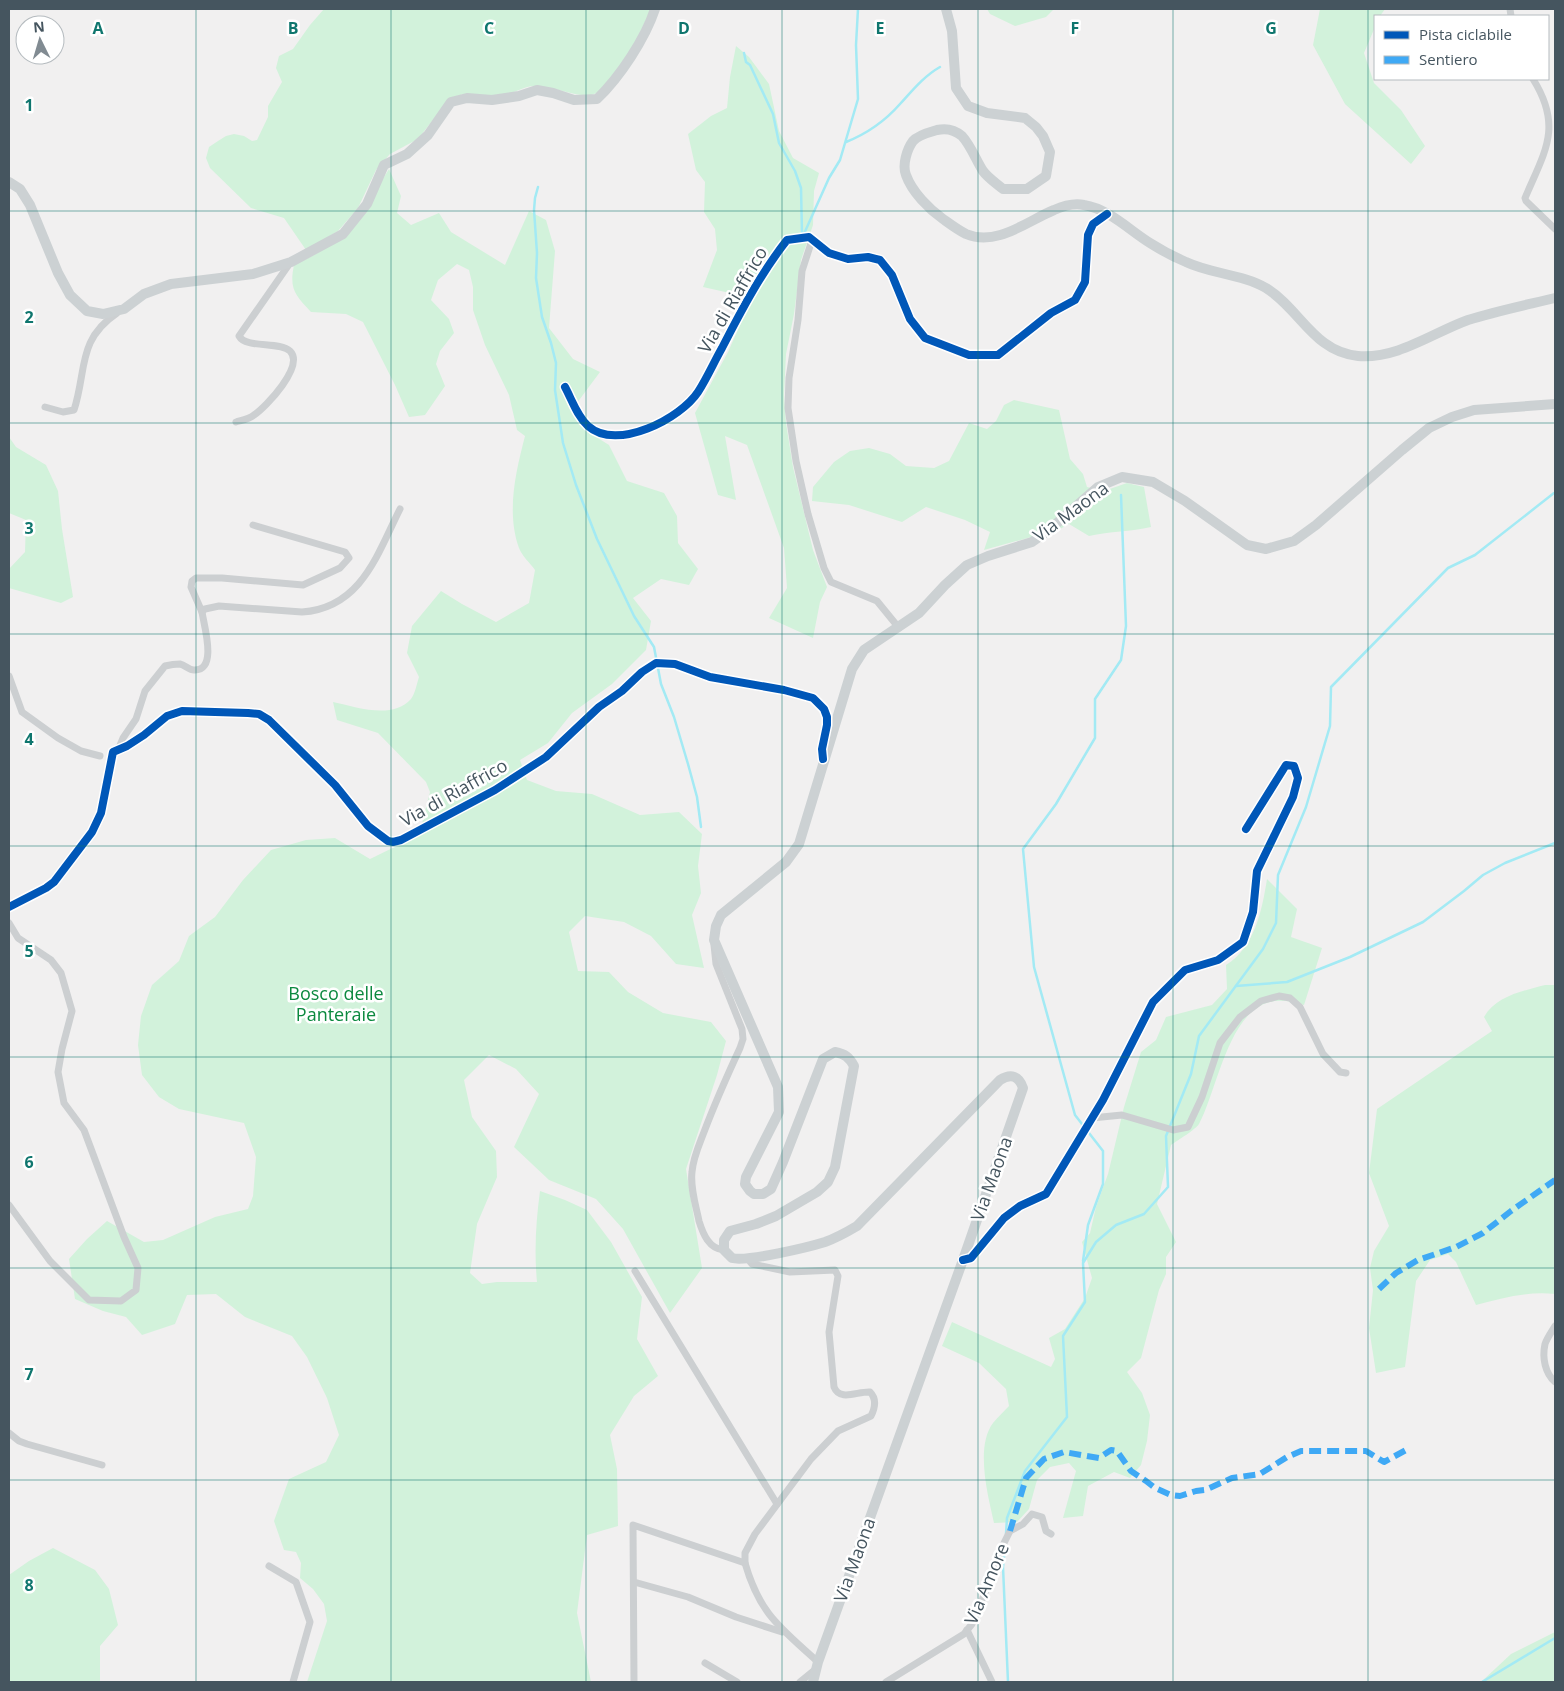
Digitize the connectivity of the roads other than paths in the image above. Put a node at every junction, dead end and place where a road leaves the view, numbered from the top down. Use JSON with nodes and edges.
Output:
{"nodes":[{"id":1,"x":655,"y":9,"type":"edge"},
{"id":2,"x":946,"y":9,"type":"edge"},
{"id":3,"x":1534,"y":80,"type":"edge"},
{"id":4,"x":9,"y":182,"type":"edge"},
{"id":5,"x":1107,"y":214,"type":"junction"},
{"id":6,"x":1555,"y":229,"type":"edge"},
{"id":7,"x":812,"y":240,"type":"junction"},
{"id":8,"x":291,"y":262,"type":"junction"},
{"id":9,"x":1555,"y":298,"type":"edge"},
{"id":10,"x":124,"y":309,"type":"junction"},
{"id":11,"x":565,"y":387,"type":"dead end"},
{"id":12,"x":1555,"y":404,"type":"edge"},
{"id":13,"x":45,"y":407,"type":"dead end"},
{"id":14,"x":236,"y":422,"type":"dead end"},
{"id":15,"x":400,"y":509,"type":"dead end"},
{"id":16,"x":253,"y":526,"type":"dead end"},
{"id":17,"x":202,"y":612,"type":"junction"},
{"id":18,"x":899,"y":628,"type":"junction"},
{"id":19,"x":9,"y":676,"type":"edge"},
{"id":20,"x":115,"y":751,"type":"junction"},
{"id":21,"x":100,"y":756,"type":"junction"},
{"id":22,"x":823,"y":759,"type":"junction"},
{"id":23,"x":90,"y":760,"type":"dead end"},
{"id":24,"x":1246,"y":829,"type":"dead end"},
{"id":25,"x":9,"y":907,"type":"edge"},
{"id":26,"x":9,"y":923,"type":"edge"},
{"id":27,"x":714,"y":940,"type":"junction"},
{"id":28,"x":1346,"y":1073,"type":"dead end"},
{"id":29,"x":1092,"y":1118,"type":"junction"},
{"id":30,"x":9,"y":1205,"type":"edge"},
{"id":31,"x":724,"y":1250,"type":"junction"},
{"id":32,"x":748,"y":1259,"type":"junction"},
{"id":33,"x":963,"y":1260,"type":"junction"},
{"id":34,"x":635,"y":1271,"type":"dead end"},
{"id":35,"x":1555,"y":1326,"type":"edge"},
{"id":36,"x":1555,"y":1382,"type":"edge"},
{"id":37,"x":9,"y":1433,"type":"edge"},
{"id":38,"x":102,"y":1465,"type":"dead end"},
{"id":39,"x":777,"y":1504,"type":"junction"},
{"id":40,"x":1051,"y":1534,"type":"dead end"},
{"id":41,"x":745,"y":1563,"type":"junction"},
{"id":42,"x":269,"y":1566,"type":"dead end"},
{"id":43,"x":634,"y":1582,"type":"junction"},
{"id":44,"x":968,"y":1630,"type":"junction"},
{"id":45,"x":785,"y":1633,"type":"junction"},
{"id":46,"x":705,"y":1662,"type":"dead end"},
{"id":47,"x":817,"y":1666,"type":"junction"},
{"id":48,"x":293,"y":1682,"type":"edge"},
{"id":49,"x":634,"y":1682,"type":"edge"},
{"id":50,"x":736,"y":1682,"type":"edge"},
{"id":51,"x":800,"y":1682,"type":"edge"},
{"id":52,"x":814,"y":1682,"type":"edge"},
{"id":53,"x":886,"y":1682,"type":"edge"},
{"id":54,"x":992,"y":1682,"type":"edge"}],
"edges":[{"from":1,"to":8,"type":"main road"},
{"from":2,"to":5,"type":"main road"},
{"from":3,"to":6,"type":"street"},
{"from":4,"to":10,"type":"main road"},
{"from":5,"to":7,"type":"street"},
{"from":5,"to":9,"type":"main road"},
{"from":7,"to":11,"type":"street","name":"Via di Riaffrico"},
{"from":7,"to":18,"type":"street"},
{"from":8,"to":10,"type":"main road"},
{"from":8,"to":14,"type":"street"},
{"from":10,"to":13,"type":"street"},
{"from":12,"to":18,"type":"main road","name":"Via Maona"},
{"from":15,"to":17,"type":"street"},
{"from":16,"to":17,"type":"street"},
{"from":17,"to":20,"type":"street"},
{"from":18,"to":22,"type":"main road","name":"Via Maona"},
{"from":19,"to":21,"type":"street"},
{"from":20,"to":21,"type":"street"},
{"from":20,"to":22,"type":"street","name":"Via di Riaffrico"},
{"from":20,"to":25,"type":"street"},
{"from":21,"to":23,"type":"street"},
{"from":22,"to":27,"type":"main road","name":"Via Maona"},
{"from":24,"to":29,"type":"street"},
{"from":26,"to":30,"type":"street"},
{"from":27,"to":31,"type":"street","name":"Via Maona"},
{"from":27,"to":31,"type":"main road"},
{"from":28,"to":29,"type":"street"},
{"from":29,"to":33,"type":"street"},
{"from":31,"to":32,"type":"main road","name":"Via Maona"},
{"from":32,"to":33,"type":"main road","name":"Via Maona"},
{"from":32,"to":39,"type":"street"},
{"from":33,"to":47,"type":"main road","name":"Via Maona"},
{"from":34,"to":39,"type":"street"},
{"from":35,"to":36,"type":"street"},
{"from":37,"to":38,"type":"street"},
{"from":39,"to":41,"type":"street"},
{"from":40,"to":44,"type":"street","name":"Via Amore"},
{"from":41,"to":43,"type":"street"},
{"from":41,"to":45,"type":"street"},
{"from":42,"to":48,"type":"street"},
{"from":43,"to":45,"type":"street"},
{"from":43,"to":49,"type":"street"},
{"from":44,"to":53,"type":"street","name":"Via Amore"},
{"from":44,"to":54,"type":"street"},
{"from":45,"to":47,"type":"street"},
{"from":46,"to":50,"type":"street"},
{"from":47,"to":51,"type":"street"},
{"from":47,"to":52,"type":"main road","name":"Via Maona"}]}
